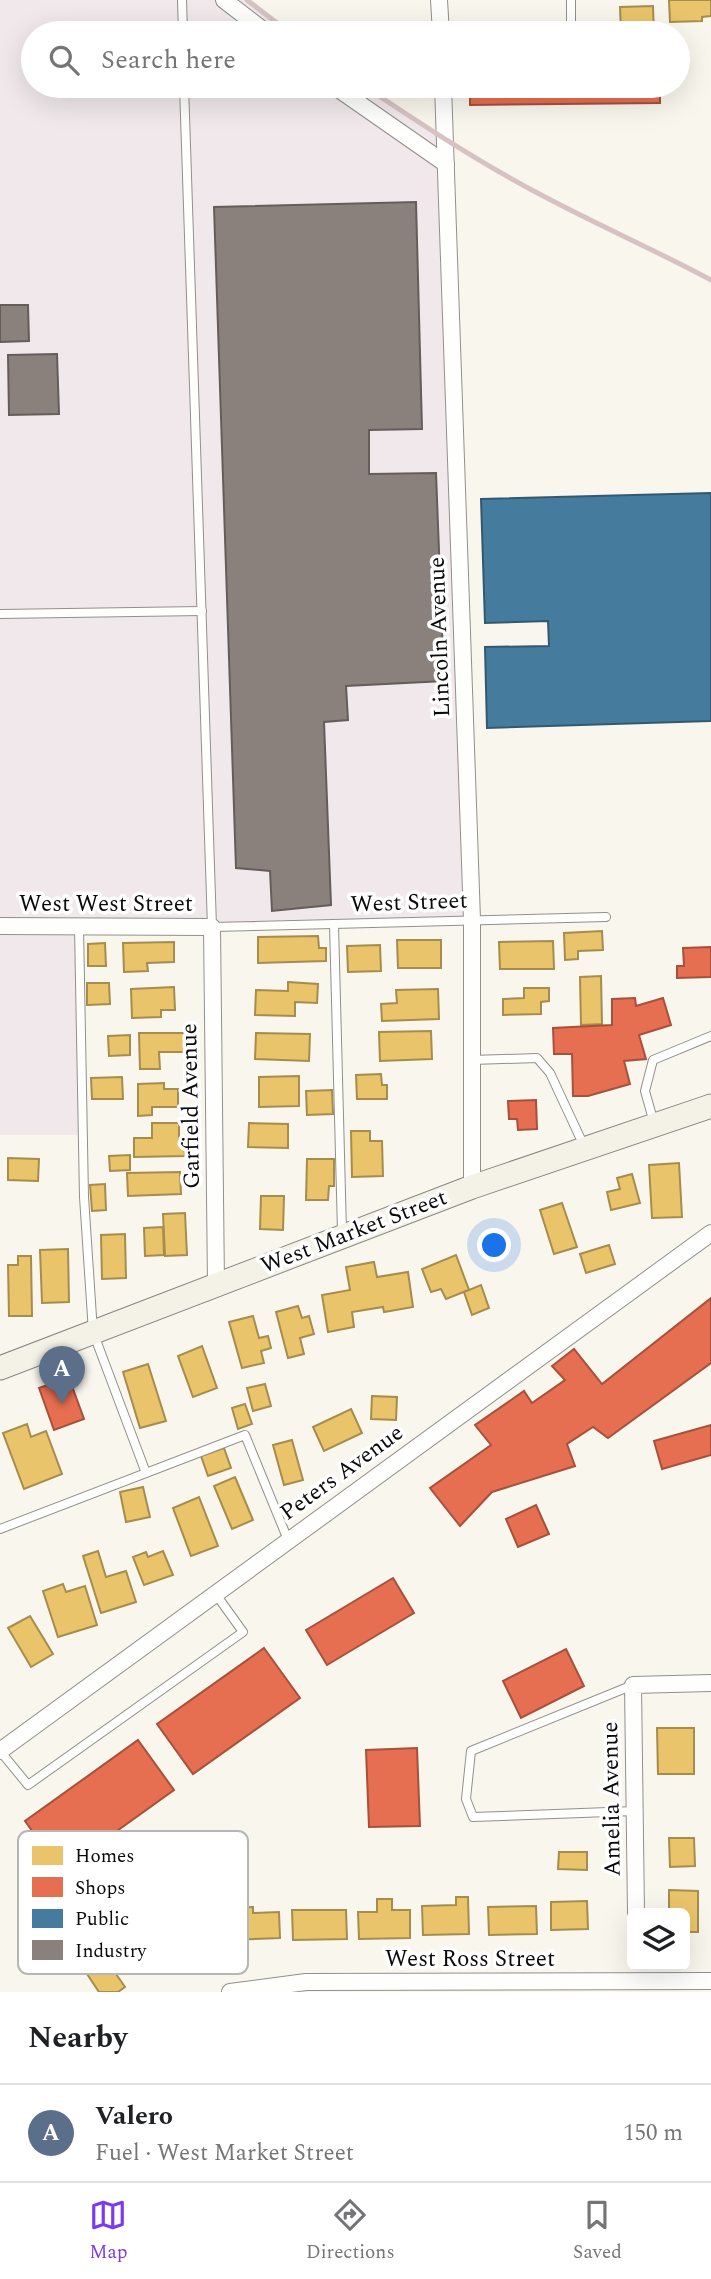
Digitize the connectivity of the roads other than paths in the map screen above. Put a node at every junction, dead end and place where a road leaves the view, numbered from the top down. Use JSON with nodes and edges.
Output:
{"nodes":[{"id":1,"x":182,"y":0,"type":"edge"},
{"id":2,"x":223,"y":0,"type":"edge"},
{"id":3,"x":439,"y":0,"type":"edge"},
{"id":4,"x":571,"y":0,"type":"edge"},
{"id":5,"x":183,"y":21,"type":"edge"},
{"id":6,"x":251,"y":21,"type":"edge"},
{"id":7,"x":440,"y":21,"type":"edge"},
{"id":8,"x":572,"y":21,"type":"edge"},
{"id":9,"x":184,"y":98,"type":"edge"},
{"id":10,"x":351,"y":98,"type":"edge"},
{"id":11,"x":443,"y":98,"type":"edge"},
{"id":12,"x":446,"y":164,"type":"junction"},
{"id":13,"x":202,"y":611,"type":"junction"},
{"id":14,"x":0,"y":614,"type":"edge"},
{"id":15,"x":606,"y":918,"type":"dead end"},
{"id":16,"x":472,"y":920,"type":"junction"},
{"id":17,"x":334,"y":924,"type":"junction"},
{"id":18,"x":0,"y":926,"type":"edge"},
{"id":19,"x":79,"y":927,"type":"junction"},
{"id":20,"x":212,"y":927,"type":"junction"},
{"id":21,"x":711,"y":1035,"type":"edge"},
{"id":22,"x":472,"y":1060,"type":"junction"},
{"id":23,"x":711,"y":1106,"type":"edge"},
{"id":24,"x":655,"y":1125,"type":"junction"},
{"id":25,"x":585,"y":1149,"type":"junction"},
{"id":26,"x":472,"y":1187,"type":"junction"},
{"id":27,"x":711,"y":1233,"type":"edge"},
{"id":28,"x":343,"y":1236,"type":"junction"},
{"id":29,"x":216,"y":1284,"type":"junction"},
{"id":30,"x":93,"y":1332,"type":"junction"},
{"id":31,"x":0,"y":1368,"type":"edge"},
{"id":32,"x":146,"y":1473,"type":"junction"},
{"id":33,"x":0,"y":1529,"type":"edge"},
{"id":34,"x":288,"y":1540,"type":"junction"},
{"id":35,"x":215,"y":1593,"type":"junction"},
{"id":36,"x":711,"y":1683,"type":"edge"},
{"id":37,"x":633,"y":1685,"type":"junction"},
{"id":38,"x":0,"y":1751,"type":"edge"},
{"id":39,"x":635,"y":1811,"type":"junction"},
{"id":40,"x":636,"y":1908,"type":"edge"},
{"id":41,"x":637,"y":1980,"type":"edge"},
{"id":42,"x":711,"y":1981,"type":"edge"},
{"id":43,"x":230,"y":1992,"type":"edge"}],
"edges":[{"from":1,"to":5,"type":"lane"},
{"from":2,"to":6,"type":"street"},
{"from":3,"to":7,"type":"street"},
{"from":4,"to":8,"type":"lane"},
{"from":9,"to":13,"type":"lane"},
{"from":10,"to":12,"type":"street"},
{"from":11,"to":12,"type":"street","name":"Lincoln Avenue"},
{"from":12,"to":16,"type":"street","name":"Lincoln Avenue"},
{"from":13,"to":14,"type":"lane"},
{"from":13,"to":20,"type":"lane"},
{"from":15,"to":16,"type":"lane","name":"West Street"},
{"from":16,"to":17,"type":"lane","name":"West Street"},
{"from":16,"to":22,"type":"street","name":"Lincoln Avenue"},
{"from":17,"to":20,"type":"lane","name":"West Street"},
{"from":17,"to":28,"type":"lane"},
{"from":18,"to":19,"type":"street","name":"West West Street"},
{"from":19,"to":20,"type":"street","name":"West West Street"},
{"from":19,"to":30,"type":"lane"},
{"from":20,"to":29,"type":"street","name":"Garfield Avenue"},
{"from":21,"to":24,"type":"lane"},
{"from":22,"to":25,"type":"lane"},
{"from":22,"to":26,"type":"street","name":"Lincoln Avenue"},
{"from":23,"to":24,"type":"main road","name":"West Market Street"},
{"from":24,"to":25,"type":"main road","name":"West Market Street"},
{"from":25,"to":26,"type":"main road","name":"West Market Street"},
{"from":26,"to":28,"type":"main road","name":"West Market Street"},
{"from":27,"to":34,"type":"street","name":"Peters Avenue"},
{"from":28,"to":29,"type":"main road","name":"West Market Street"},
{"from":29,"to":30,"type":"main road","name":"West Market Street"},
{"from":30,"to":31,"type":"main road","name":"West Market Street"},
{"from":30,"to":32,"type":"lane"},
{"from":32,"to":33,"type":"lane"},
{"from":32,"to":34,"type":"lane"},
{"from":34,"to":35,"type":"street","name":"Peters Avenue"},
{"from":35,"to":38,"type":"street","name":"Peters Avenue"},
{"from":35,"to":38,"type":"lane"},
{"from":36,"to":37,"type":"street"},
{"from":37,"to":39,"type":"street","name":"Amelia Avenue"},
{"from":37,"to":39,"type":"lane"},
{"from":39,"to":40,"type":"street","name":"Amelia Avenue"},
{"from":41,"to":42,"type":"street","name":"West Ross Street"},
{"from":41,"to":43,"type":"street","name":"West Ross Street"}]}
